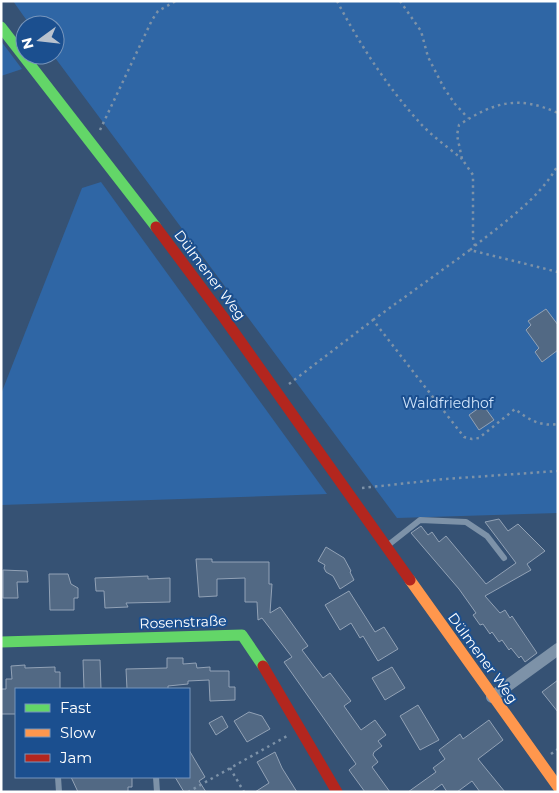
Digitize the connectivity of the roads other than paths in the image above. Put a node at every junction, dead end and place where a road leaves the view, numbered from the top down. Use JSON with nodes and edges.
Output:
{"nodes":[{"id":1,"x":1,"y":27,"type":"edge"},
{"id":2,"x":386,"y":546,"type":"junction"},
{"id":3,"x":504,"y":558,"type":"dead end"},
{"id":4,"x":1,"y":642,"type":"edge"},
{"id":5,"x":558,"y":649,"type":"edge"},
{"id":6,"x":492,"y":697,"type":"junction"},
{"id":7,"x":58,"y":778,"type":"edge"},
{"id":8,"x":156,"y":778,"type":"edge"},
{"id":9,"x":558,"y":787,"type":"edge"},
{"id":10,"x":59,"y":792,"type":"edge"},
{"id":11,"x":157,"y":792,"type":"edge"},
{"id":12,"x":337,"y":792,"type":"edge"}],
"edges":[{"from":1,"to":2,"type":"street","name":"Dülmener Weg"},
{"from":2,"to":3,"type":"lane"},
{"from":2,"to":6,"type":"street","name":"Dülmener Weg"},
{"from":4,"to":12,"type":"street","name":"Rosenstraße"},
{"from":5,"to":6,"type":"street"},
{"from":6,"to":9,"type":"street","name":"Dülmener Weg"},
{"from":7,"to":10,"type":"lane"},
{"from":8,"to":11,"type":"lane"}]}
